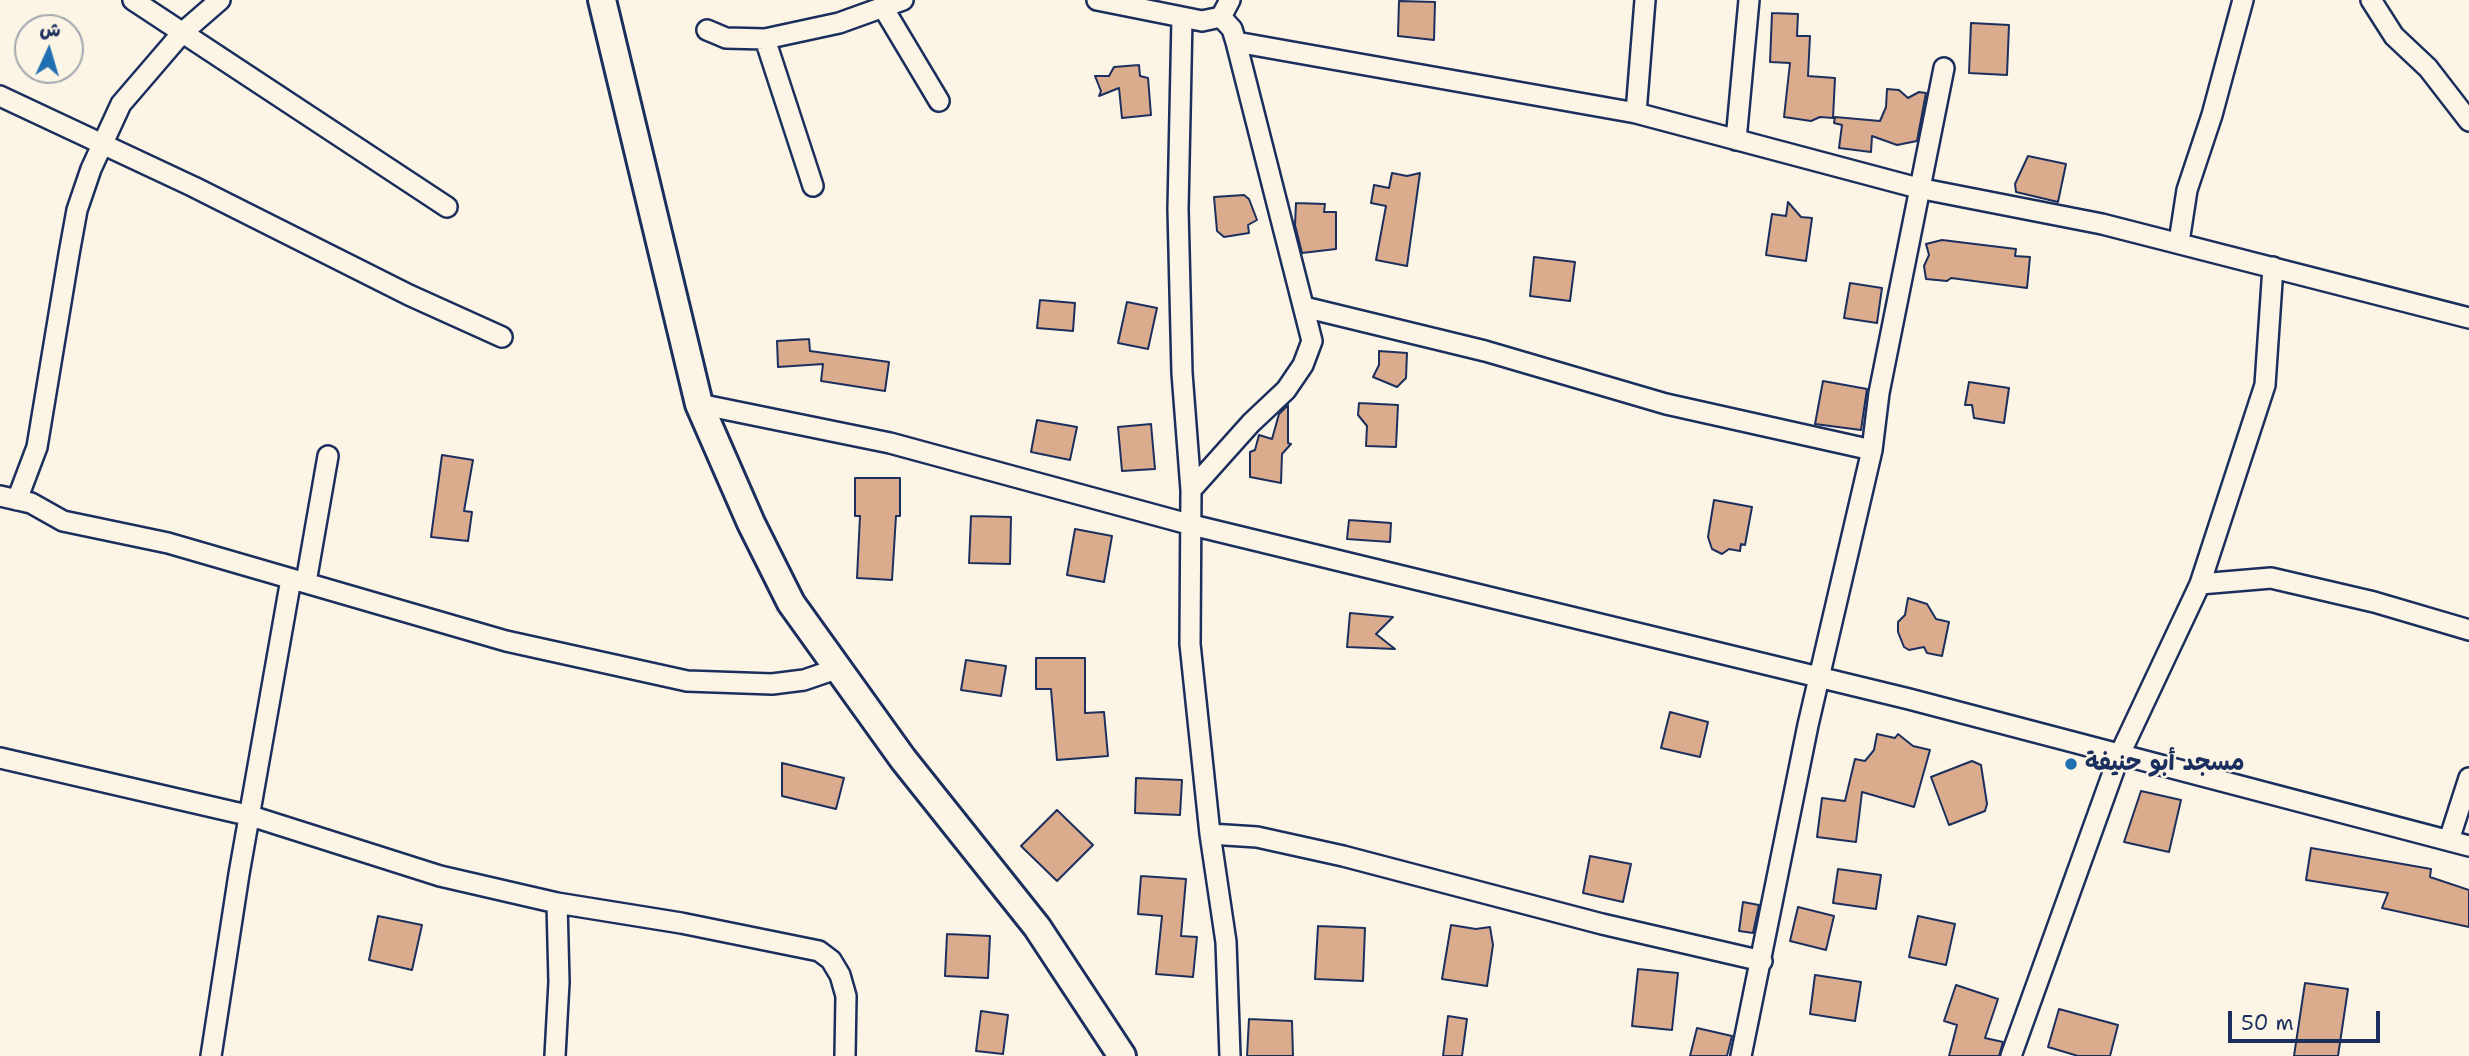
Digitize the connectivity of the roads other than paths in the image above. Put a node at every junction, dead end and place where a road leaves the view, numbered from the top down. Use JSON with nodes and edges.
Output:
{"nodes":[{"id":1,"x":133,"y":0,"type":"edge"},
{"id":2,"x":220,"y":0,"type":"edge"},
{"id":3,"x":602,"y":0,"type":"edge"},
{"id":4,"x":903,"y":0,"type":"edge"},
{"id":5,"x":1097,"y":0,"type":"edge"},
{"id":6,"x":1646,"y":0,"type":"edge"},
{"id":7,"x":1749,"y":0,"type":"edge"},
{"id":8,"x":2243,"y":0,"type":"edge"},
{"id":9,"x":2371,"y":0,"type":"edge"},
{"id":10,"x":884,"y":9,"type":"junction"},
{"id":11,"x":1226,"y":9,"type":"edge"},
{"id":12,"x":1182,"y":18,"type":"junction"},
{"id":13,"x":707,"y":30,"type":"dead end"},
{"id":14,"x":182,"y":33,"type":"junction"},
{"id":15,"x":765,"y":39,"type":"junction"},
{"id":16,"x":1236,"y":42,"type":"junction"},
{"id":17,"x":1944,"y":68,"type":"dead end"},
{"id":18,"x":0,"y":96,"type":"edge"},
{"id":19,"x":939,"y":101,"type":"dead end"},
{"id":20,"x":1636,"y":113,"type":"junction"},
{"id":21,"x":2469,"y":121,"type":"edge"},
{"id":22,"x":1736,"y":140,"type":"junction"},
{"id":23,"x":102,"y":144,"type":"junction"},
{"id":24,"x":813,"y":186,"type":"dead end"},
{"id":25,"x":1918,"y":188,"type":"junction"},
{"id":26,"x":447,"y":207,"type":"dead end"},
{"id":27,"x":2179,"y":242,"type":"junction"},
{"id":28,"x":2273,"y":267,"type":"junction"},
{"id":29,"x":1304,"y":307,"type":"junction"},
{"id":30,"x":2469,"y":318,"type":"edge"},
{"id":31,"x":502,"y":337,"type":"dead end"},
{"id":32,"x":699,"y":404,"type":"junction"},
{"id":33,"x":1872,"y":450,"type":"junction"},
{"id":34,"x":328,"y":456,"type":"dead end"},
{"id":35,"x":1191,"y":490,"type":"junction"},
{"id":36,"x":8,"y":498,"type":"edge"},
{"id":37,"x":1192,"y":525,"type":"junction"},
{"id":38,"x":299,"y":580,"type":"junction"},
{"id":39,"x":2200,"y":584,"type":"junction"},
{"id":40,"x":2469,"y":630,"type":"edge"},
{"id":41,"x":839,"y":668,"type":"junction"},
{"id":42,"x":1819,"y":678,"type":"junction"},
{"id":43,"x":2119,"y":756,"type":"junction"},
{"id":44,"x":0,"y":758,"type":"edge"},
{"id":45,"x":2469,"y":778,"type":"edge"},
{"id":46,"x":251,"y":816,"type":"junction"},
{"id":47,"x":1210,"y":834,"type":"junction"},
{"id":48,"x":2449,"y":840,"type":"junction"},
{"id":49,"x":2469,"y":846,"type":"edge"},
{"id":50,"x":557,"y":903,"type":"junction"},
{"id":51,"x":1762,"y":961,"type":"junction"},
{"id":52,"x":211,"y":1056,"type":"edge"},
{"id":53,"x":555,"y":1056,"type":"edge"},
{"id":54,"x":845,"y":1056,"type":"edge"},
{"id":55,"x":1122,"y":1056,"type":"edge"},
{"id":56,"x":1230,"y":1056,"type":"edge"},
{"id":57,"x":1741,"y":1056,"type":"edge"},
{"id":58,"x":2011,"y":1056,"type":"edge"}],
"edges":[{"from":1,"to":14,"type":"street"},
{"from":2,"to":14,"type":"street"},
{"from":3,"to":32,"type":"main road"},
{"from":4,"to":10,"type":"street"},
{"from":5,"to":12,"type":"street"},
{"from":6,"to":20,"type":"street"},
{"from":7,"to":22,"type":"street"},
{"from":8,"to":27,"type":"street"},
{"from":9,"to":21,"type":"street"},
{"from":10,"to":15,"type":"street"},
{"from":10,"to":19,"type":"street"},
{"from":11,"to":12,"type":"street"},
{"from":11,"to":16,"type":"street"},
{"from":12,"to":35,"type":"street"},
{"from":13,"to":15,"type":"street"},
{"from":14,"to":23,"type":"street"},
{"from":14,"to":26,"type":"street"},
{"from":15,"to":24,"type":"street"},
{"from":16,"to":20,"type":"street"},
{"from":16,"to":29,"type":"street"},
{"from":17,"to":25,"type":"street"},
{"from":18,"to":23,"type":"street"},
{"from":20,"to":22,"type":"street"},
{"from":22,"to":25,"type":"street"},
{"from":23,"to":31,"type":"street"},
{"from":23,"to":36,"type":"street"},
{"from":25,"to":27,"type":"street"},
{"from":25,"to":33,"type":"street"},
{"from":27,"to":28,"type":"street"},
{"from":28,"to":30,"type":"street"},
{"from":28,"to":39,"type":"street"},
{"from":29,"to":33,"type":"street"},
{"from":29,"to":35,"type":"street"},
{"from":32,"to":37,"type":"street"},
{"from":32,"to":41,"type":"main road"},
{"from":33,"to":42,"type":"street"},
{"from":34,"to":38,"type":"street"},
{"from":35,"to":37,"type":"street"},
{"from":36,"to":38,"type":"street"},
{"from":37,"to":42,"type":"street"},
{"from":37,"to":47,"type":"street"},
{"from":38,"to":41,"type":"street"},
{"from":38,"to":46,"type":"street"},
{"from":39,"to":40,"type":"street"},
{"from":39,"to":43,"type":"street"},
{"from":41,"to":55,"type":"main road"},
{"from":42,"to":43,"type":"street"},
{"from":42,"to":51,"type":"street"},
{"from":43,"to":48,"type":"street"},
{"from":43,"to":58,"type":"street"},
{"from":44,"to":46,"type":"street"},
{"from":45,"to":48,"type":"street"},
{"from":46,"to":50,"type":"street"},
{"from":46,"to":52,"type":"street"},
{"from":47,"to":51,"type":"street"},
{"from":47,"to":56,"type":"street"},
{"from":48,"to":49,"type":"street"},
{"from":50,"to":53,"type":"street"},
{"from":50,"to":54,"type":"street"},
{"from":51,"to":57,"type":"street"}]}
